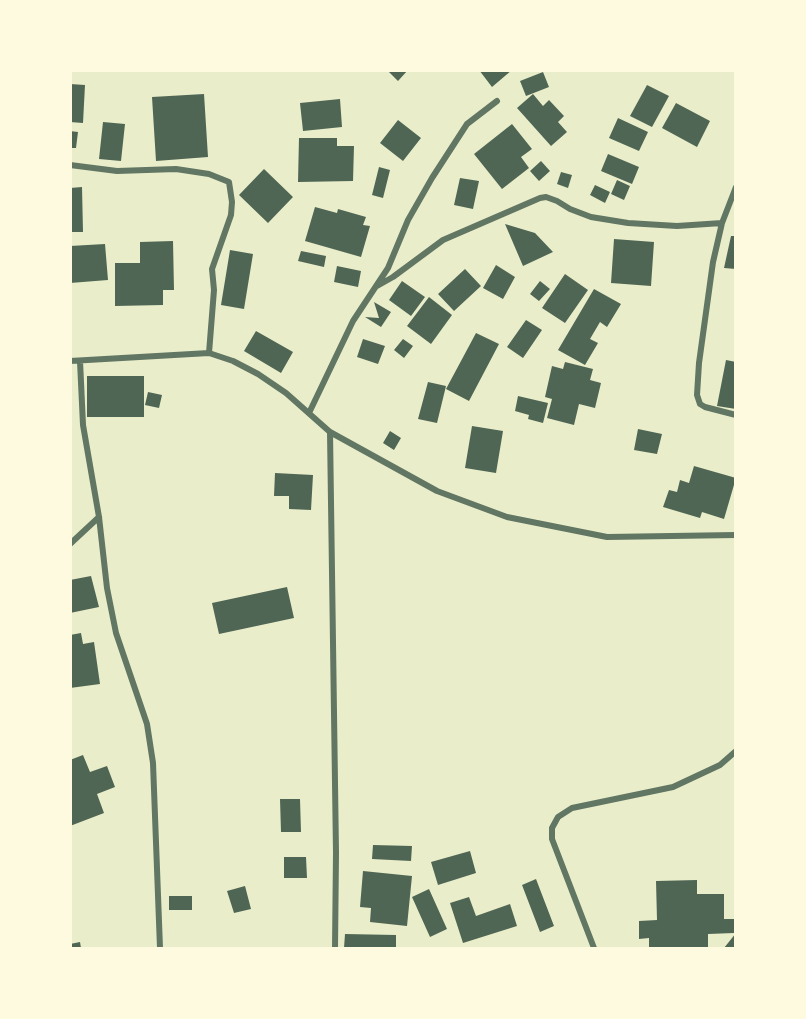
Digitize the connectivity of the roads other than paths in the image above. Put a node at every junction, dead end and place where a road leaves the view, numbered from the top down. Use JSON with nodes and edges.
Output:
{"nodes":[{"id":1,"x":497,"y":101,"type":"dead end"},
{"id":2,"x":70,"y":165,"type":"edge"},
{"id":3,"x":735,"y":187,"type":"edge"},
{"id":4,"x":722,"y":223,"type":"junction"},
{"id":5,"x":377,"y":286,"type":"junction"},
{"id":6,"x":209,"y":353,"type":"junction"},
{"id":7,"x":70,"y":361,"type":"edge"},
{"id":8,"x":80,"y":361,"type":"junction"},
{"id":9,"x":309,"y":413,"type":"junction"},
{"id":10,"x":735,"y":415,"type":"edge"},
{"id":11,"x":330,"y":432,"type":"junction"},
{"id":12,"x":99,"y":518,"type":"junction"},
{"id":13,"x":735,"y":535,"type":"edge"},
{"id":14,"x":70,"y":544,"type":"edge"},
{"id":15,"x":735,"y":751,"type":"edge"},
{"id":16,"x":160,"y":948,"type":"edge"},
{"id":17,"x":335,"y":948,"type":"edge"},
{"id":18,"x":594,"y":948,"type":"edge"}],
"edges":[{"from":1,"to":5,"type":"street"},
{"from":2,"to":6,"type":"street"},
{"from":3,"to":4,"type":"street"},
{"from":4,"to":5,"type":"street"},
{"from":4,"to":10,"type":"street"},
{"from":5,"to":9,"type":"street"},
{"from":6,"to":8,"type":"street"},
{"from":6,"to":9,"type":"street"},
{"from":7,"to":8,"type":"street"},
{"from":8,"to":12,"type":"street"},
{"from":9,"to":11,"type":"street"},
{"from":11,"to":13,"type":"street"},
{"from":11,"to":17,"type":"street"},
{"from":12,"to":14,"type":"street"},
{"from":12,"to":16,"type":"street"},
{"from":15,"to":18,"type":"street"}]}
